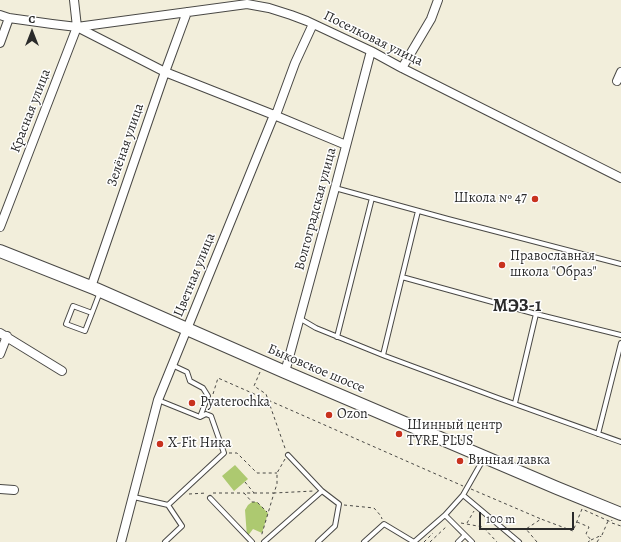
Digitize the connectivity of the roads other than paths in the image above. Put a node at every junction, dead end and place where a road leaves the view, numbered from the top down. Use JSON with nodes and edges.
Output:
{"nodes":[{"id":1,"x":74,"y":0,"type":"edge"},
{"id":2,"x":438,"y":0,"type":"edge"},
{"id":3,"x":187,"y":12,"type":"junction"},
{"id":4,"x":0,"y":15,"type":"edge"},
{"id":5,"x":9,"y":18,"type":"junction"},
{"id":6,"x":313,"y":24,"type":"junction"},
{"id":7,"x":77,"y":27,"type":"junction"},
{"id":8,"x":0,"y":43,"type":"edge"},
{"id":9,"x":371,"y":51,"type":"junction"},
{"id":10,"x":402,"y":68,"type":"junction"},
{"id":11,"x":165,"y":72,"type":"junction"},
{"id":12,"x":621,"y":72,"type":"edge"},
{"id":13,"x":618,"y":80,"type":"dead end"},
{"id":14,"x":274,"y":115,"type":"junction"},
{"id":15,"x":346,"y":145,"type":"junction"},
{"id":16,"x":621,"y":178,"type":"edge"},
{"id":17,"x":336,"y":188,"type":"junction"},
{"id":18,"x":372,"y":198,"type":"junction"},
{"id":19,"x":418,"y":211,"type":"junction"},
{"id":20,"x":0,"y":227,"type":"edge"},
{"id":21,"x":0,"y":251,"type":"edge"},
{"id":22,"x":621,"y":264,"type":"edge"},
{"id":23,"x":402,"y":277,"type":"junction"},
{"id":24,"x":96,"y":289,"type":"junction"},
{"id":25,"x":92,"y":313,"type":"junction"},
{"id":26,"x":536,"y":314,"type":"junction"},
{"id":27,"x":299,"y":318,"type":"junction"},
{"id":28,"x":187,"y":328,"type":"junction"},
{"id":29,"x":3,"y":334,"type":"edge"},
{"id":30,"x":621,"y":335,"type":"edge"},
{"id":31,"x":337,"y":336,"type":"junction"},
{"id":32,"x":621,"y":343,"type":"edge"},
{"id":33,"x":620,"y":350,"type":"edge"},
{"id":34,"x":0,"y":354,"type":"edge"},
{"id":35,"x":383,"y":355,"type":"junction"},
{"id":36,"x":172,"y":365,"type":"junction"},
{"id":37,"x":62,"y":371,"type":"dead end"},
{"id":38,"x":285,"y":372,"type":"junction"},
{"id":39,"x":158,"y":400,"type":"junction"},
{"id":40,"x":515,"y":404,"type":"junction"},
{"id":41,"x":208,"y":409,"type":"road end"},
{"id":42,"x":206,"y":414,"type":"junction"},
{"id":43,"x":200,"y":417,"type":"junction"},
{"id":44,"x":598,"y":434,"type":"junction"},
{"id":45,"x":621,"y":442,"type":"edge"},
{"id":46,"x":288,"y":454,"type":"road end"},
{"id":47,"x":484,"y":457,"type":"junction"},
{"id":48,"x":0,"y":489,"type":"edge"},
{"id":49,"x":14,"y":490,"type":"dead end"},
{"id":50,"x":322,"y":491,"type":"junction"},
{"id":51,"x":463,"y":495,"type":"junction"},
{"id":52,"x":134,"y":497,"type":"junction"},
{"id":53,"x":210,"y":498,"type":"dead end"},
{"id":54,"x":168,"y":505,"type":"junction"},
{"id":55,"x":445,"y":515,"type":"junction"},
{"id":56,"x":616,"y":516,"type":"edge"},
{"id":57,"x":465,"y":535,"type":"junction"},
{"id":58,"x":121,"y":542,"type":"edge"},
{"id":59,"x":165,"y":542,"type":"edge"},
{"id":60,"x":252,"y":542,"type":"edge"},
{"id":61,"x":264,"y":542,"type":"edge"},
{"id":62,"x":318,"y":542,"type":"edge"},
{"id":63,"x":364,"y":542,"type":"edge"},
{"id":64,"x":414,"y":542,"type":"edge"},
{"id":65,"x":458,"y":542,"type":"edge"},
{"id":66,"x":472,"y":542,"type":"edge"},
{"id":67,"x":519,"y":542,"type":"edge"}],
"edges":[{"from":1,"to":7,"type":"street"},
{"from":2,"to":10,"type":"street"},
{"from":3,"to":6,"type":"street","name":"Поселковая улица"},
{"from":3,"to":7,"type":"street","name":"Поселковая улица"},
{"from":3,"to":11,"type":"street","name":"Зелёная улица"},
{"from":4,"to":5,"type":"street","name":"Поселковая улица"},
{"from":5,"to":7,"type":"street","name":"Поселковая улица"},
{"from":5,"to":8,"type":"street"},
{"from":6,"to":9,"type":"street","name":"Поселковая улица"},
{"from":6,"to":14,"type":"street","name":"Цветная улица"},
{"from":7,"to":11,"type":"street"},
{"from":7,"to":20,"type":"street","name":"Красная улица"},
{"from":9,"to":10,"type":"street","name":"Поселковая улица"},
{"from":9,"to":15,"type":"street","name":"Волгоградская улица"},
{"from":10,"to":16,"type":"street","name":"Поселковая улица"},
{"from":11,"to":14,"type":"street"},
{"from":11,"to":24,"type":"street","name":"Зелёная улица"},
{"from":12,"to":13,"type":"street"},
{"from":14,"to":15,"type":"street"},
{"from":14,"to":28,"type":"street","name":"Цветная улица"},
{"from":15,"to":17,"type":"street","name":"Волгоградская улица"},
{"from":17,"to":18,"type":"lane"},
{"from":17,"to":27,"type":"street","name":"Волгоградская улица"},
{"from":18,"to":19,"type":"lane"},
{"from":18,"to":31,"type":"lane"},
{"from":19,"to":22,"type":"lane"},
{"from":19,"to":23,"type":"lane"},
{"from":21,"to":24,"type":"main road","name":"Быковское шоссе"},
{"from":23,"to":26,"type":"lane"},
{"from":23,"to":35,"type":"lane"},
{"from":24,"to":25,"type":"lane"},
{"from":24,"to":28,"type":"main road","name":"Быковское шоссе"},
{"from":25,"to":25,"type":"lane"},
{"from":26,"to":30,"type":"lane"},
{"from":26,"to":40,"type":"lane"},
{"from":27,"to":31,"type":"lane"},
{"from":27,"to":38,"type":"street","name":"Волгоградская улица"},
{"from":28,"to":36,"type":"street","name":"Цветная улица"},
{"from":28,"to":38,"type":"main road","name":"Быковское шоссе"},
{"from":29,"to":34,"type":"street"},
{"from":29,"to":37,"type":"street"},
{"from":31,"to":35,"type":"lane"},
{"from":32,"to":33,"type":"lane"},
{"from":33,"to":44,"type":"lane"},
{"from":35,"to":40,"type":"lane"},
{"from":36,"to":39,"type":"street","name":"Цветная улица"},
{"from":36,"to":43,"type":"lane"},
{"from":38,"to":47,"type":"main road","name":"Быковское шоссе"},
{"from":39,"to":43,"type":"lane"},
{"from":39,"to":52,"type":"street","name":"Цветная улица"},
{"from":40,"to":44,"type":"lane"},
{"from":41,"to":42,"type":"lane"},
{"from":42,"to":43,"type":"lane"},
{"from":42,"to":54,"type":"lane"},
{"from":44,"to":45,"type":"lane"},
{"from":46,"to":50,"type":"lane"},
{"from":47,"to":51,"type":"lane"},
{"from":47,"to":56,"type":"main road","name":"Быковское шоссе"},
{"from":48,"to":49,"type":"street"},
{"from":50,"to":61,"type":"lane"},
{"from":50,"to":62,"type":"lane"},
{"from":51,"to":55,"type":"lane"},
{"from":51,"to":67,"type":"lane"},
{"from":52,"to":54,"type":"lane"},
{"from":52,"to":58,"type":"street","name":"Цветная улица"},
{"from":53,"to":60,"type":"lane"},
{"from":54,"to":59,"type":"lane"},
{"from":55,"to":57,"type":"lane"},
{"from":55,"to":64,"type":"lane"},
{"from":57,"to":65,"type":"lane"},
{"from":57,"to":66,"type":"lane"},
{"from":63,"to":64,"type":"lane"}]}
